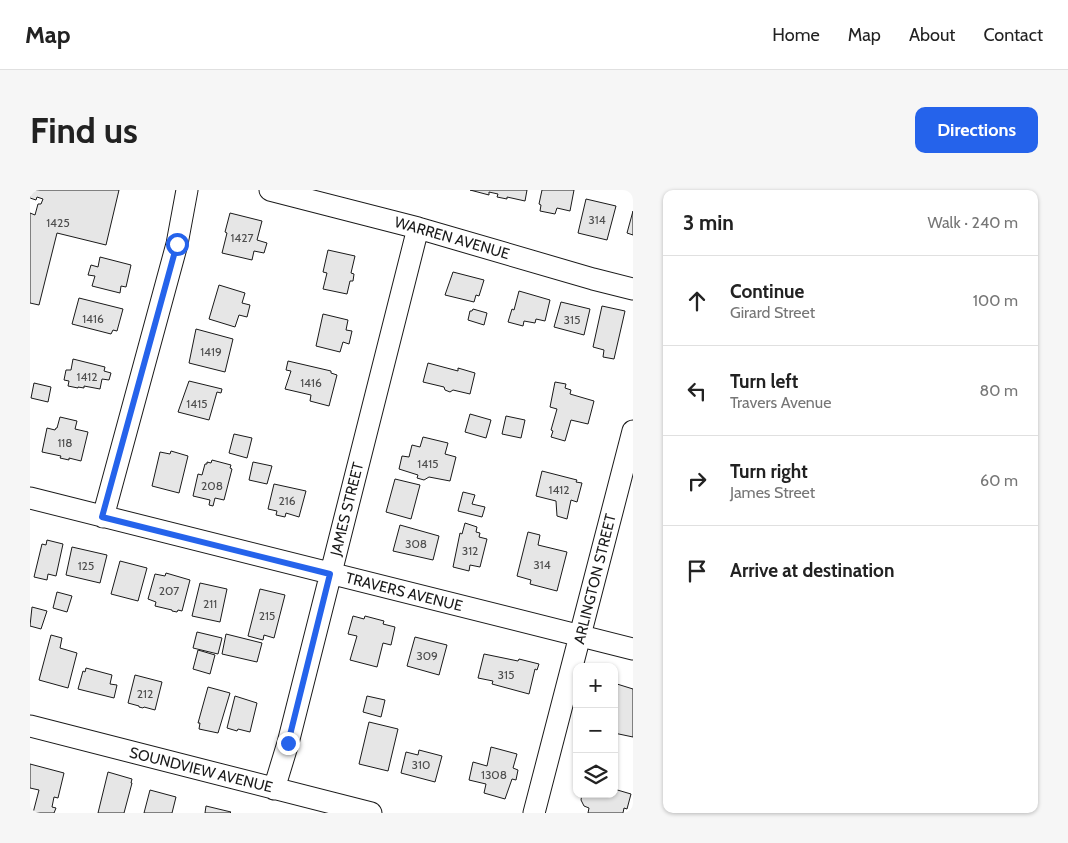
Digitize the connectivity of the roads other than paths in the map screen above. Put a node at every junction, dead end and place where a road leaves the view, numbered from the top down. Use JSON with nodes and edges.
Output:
{"nodes":[{"id":1,"x":187,"y":190,"type":"edge"},
{"id":2,"x":270,"y":190,"type":"edge"},
{"id":3,"x":418,"y":228,"type":"junction"},
{"id":4,"x":633,"y":289,"type":"edge"},
{"id":5,"x":633,"y":431,"type":"edge"},
{"id":6,"x":30,"y":498,"type":"edge"},
{"id":7,"x":102,"y":517,"type":"junction"},
{"id":8,"x":330,"y":574,"type":"junction"},
{"id":9,"x":580,"y":636,"type":"junction"},
{"id":10,"x":633,"y":649,"type":"edge"},
{"id":11,"x":30,"y":726,"type":"edge"},
{"id":12,"x":274,"y":789,"type":"junction"},
{"id":13,"x":319,"y":807,"type":"edge"},
{"id":14,"x":371,"y":813,"type":"edge"},
{"id":15,"x":534,"y":813,"type":"edge"}],
"edges":[{"from":1,"to":7,"type":"street"},
{"from":2,"to":3,"type":"street","name":"WARREN AVENUE"},
{"from":3,"to":4,"type":"street","name":"WARREN AVENUE"},
{"from":3,"to":8,"type":"street","name":"JAMES STREET"},
{"from":5,"to":9,"type":"street","name":"ARLINGTON STREET"},
{"from":6,"to":7,"type":"street","name":"TRAVERS AVENUE"},
{"from":7,"to":8,"type":"street","name":"TRAVERS AVENUE"},
{"from":8,"to":9,"type":"street","name":"TRAVERS AVENUE"},
{"from":8,"to":12,"type":"street","name":"JAMES STREET"},
{"from":9,"to":10,"type":"street","name":"TRAVERS AVENUE"},
{"from":9,"to":15,"type":"street","name":"ARLINGTON STREET"},
{"from":11,"to":12,"type":"street","name":"SOUNDVIEW AVENUE"},
{"from":12,"to":13,"type":"street","name":"SOUNDVIEW AVENUE"},
{"from":13,"to":14,"type":"street","name":"SOUNDVIEW AVENUE"}]}
